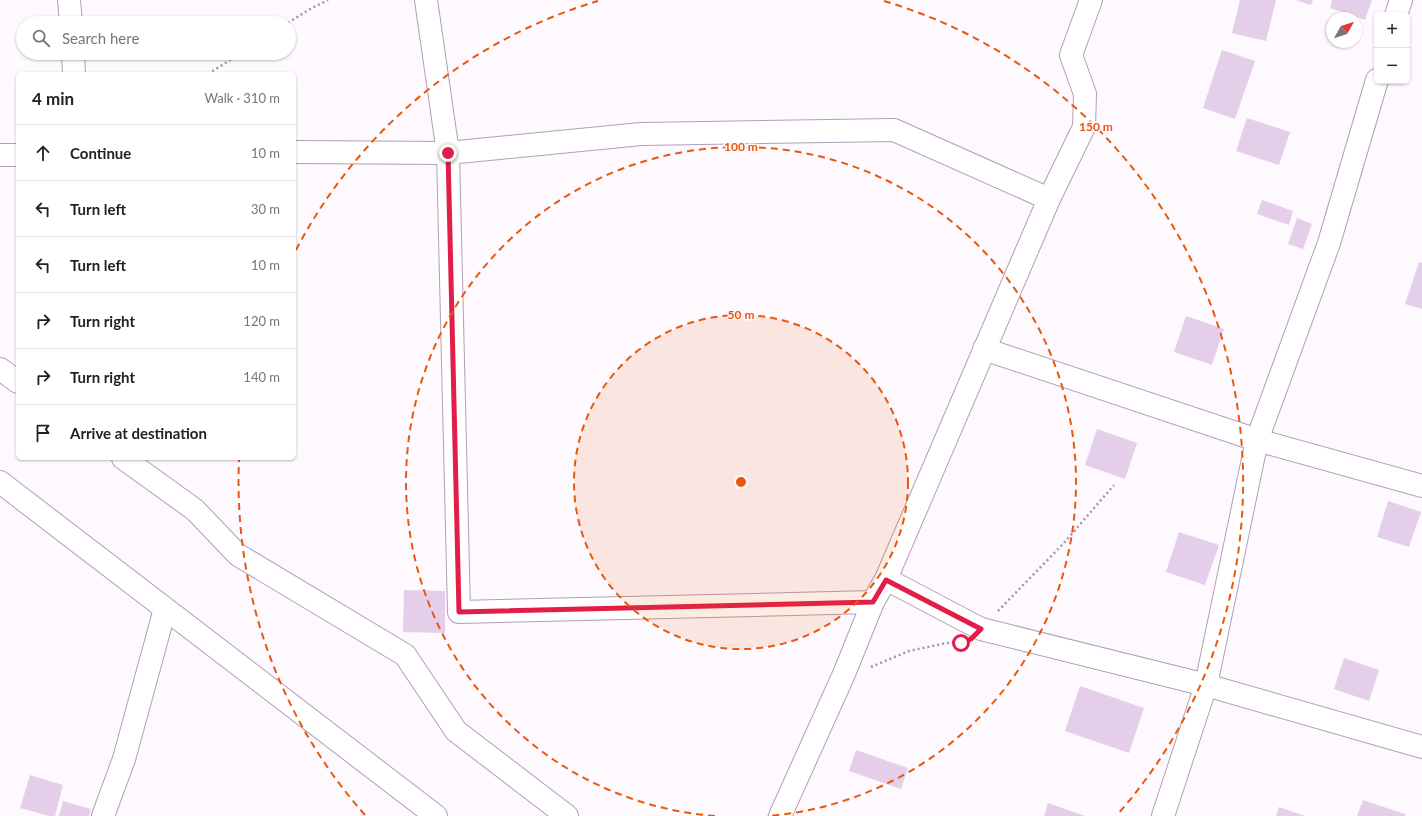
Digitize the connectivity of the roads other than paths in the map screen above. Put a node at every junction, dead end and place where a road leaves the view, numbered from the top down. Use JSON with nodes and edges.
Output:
{"nodes":[{"id":1,"x":69,"y":0,"type":"edge"},
{"id":2,"x":426,"y":0,"type":"edge"},
{"id":3,"x":1091,"y":0,"type":"edge"},
{"id":4,"x":1401,"y":0,"type":"edge"},
{"id":5,"x":1397,"y":12,"type":"edge"},
{"id":6,"x":70,"y":16,"type":"edge"},
{"id":7,"x":73,"y":60,"type":"edge"},
{"id":8,"x":74,"y":72,"type":"edge"},
{"id":9,"x":1376,"y":84,"type":"edge"},
{"id":10,"x":296,"y":152,"type":"edge"},
{"id":11,"x":448,"y":153,"type":"junction"},
{"id":12,"x":0,"y":155,"type":"edge"},
{"id":13,"x":16,"y":155,"type":"edge"},
{"id":14,"x":1049,"y":199,"type":"junction"},
{"id":15,"x":984,"y":349,"type":"junction"},
{"id":16,"x":0,"y":369,"type":"edge"},
{"id":17,"x":16,"y":381,"type":"edge"},
{"id":18,"x":1257,"y":440,"type":"junction"},
{"id":19,"x":126,"y":460,"type":"edge"},
{"id":20,"x":0,"y":482,"type":"edge"},
{"id":21,"x":1422,"y":486,"type":"edge"},
{"id":22,"x":886,"y":580,"type":"junction"},
{"id":23,"x":873,"y":602,"type":"junction"},
{"id":24,"x":165,"y":609,"type":"junction"},
{"id":25,"x":1206,"y":685,"type":"junction"},
{"id":26,"x":1422,"y":747,"type":"edge"},
{"id":27,"x":103,"y":816,"type":"edge"},
{"id":28,"x":436,"y":816,"type":"edge"},
{"id":29,"x":567,"y":816,"type":"edge"},
{"id":30,"x":780,"y":816,"type":"edge"},
{"id":31,"x":1163,"y":816,"type":"edge"}],
"edges":[{"from":1,"to":6,"type":"street"},
{"from":2,"to":11,"type":"street"},
{"from":3,"to":14,"type":"street"},
{"from":4,"to":5,"type":"street"},
{"from":7,"to":8,"type":"street"},
{"from":9,"to":18,"type":"street"},
{"from":10,"to":11,"type":"street"},
{"from":11,"to":14,"type":"street"},
{"from":11,"to":23,"type":"street"},
{"from":12,"to":13,"type":"street"},
{"from":14,"to":15,"type":"street"},
{"from":15,"to":18,"type":"street"},
{"from":15,"to":22,"type":"street"},
{"from":16,"to":17,"type":"street"},
{"from":18,"to":21,"type":"street"},
{"from":18,"to":25,"type":"street"},
{"from":19,"to":29,"type":"street"},
{"from":20,"to":24,"type":"street"},
{"from":22,"to":23,"type":"street"},
{"from":22,"to":25,"type":"street"},
{"from":23,"to":30,"type":"street"},
{"from":24,"to":27,"type":"street"},
{"from":24,"to":28,"type":"street"},
{"from":25,"to":26,"type":"street"},
{"from":25,"to":31,"type":"street"}]}
